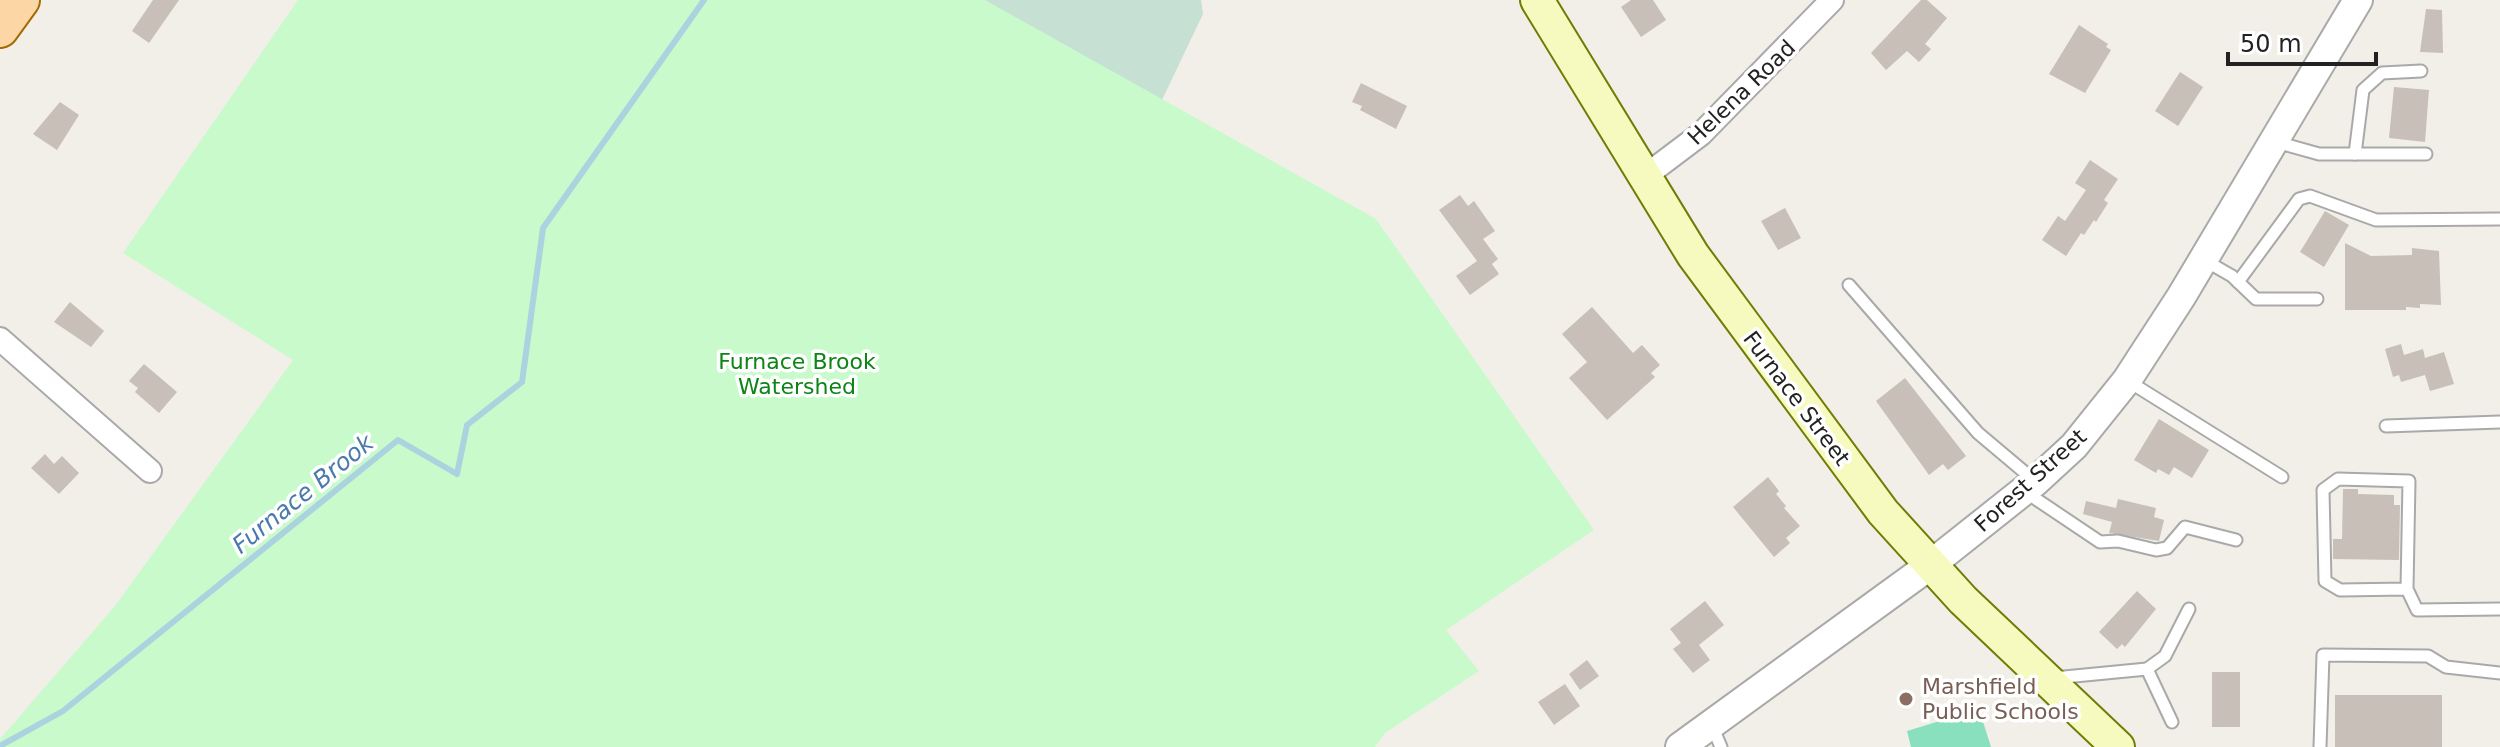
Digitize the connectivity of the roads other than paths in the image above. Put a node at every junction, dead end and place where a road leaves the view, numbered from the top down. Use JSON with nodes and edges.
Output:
{"nodes":[{"id":1,"x":21,"y":0,"type":"edge"},
{"id":2,"x":1537,"y":0,"type":"edge"},
{"id":3,"x":1832,"y":0,"type":"edge"},
{"id":4,"x":2358,"y":0,"type":"edge"},
{"id":5,"x":0,"y":29,"type":"edge"},
{"id":6,"x":2421,"y":71,"type":"dead end"},
{"id":7,"x":2276,"y":142,"type":"junction"},
{"id":8,"x":2355,"y":154,"type":"junction"},
{"id":9,"x":2426,"y":154,"type":"dead end"},
{"id":10,"x":1644,"y":177,"type":"junction"},
{"id":11,"x":2500,"y":219,"type":"edge"},
{"id":12,"x":2203,"y":260,"type":"junction"},
{"id":13,"x":2238,"y":282,"type":"junction"},
{"id":14,"x":1849,"y":285,"type":"dead end"},
{"id":15,"x":2317,"y":299,"type":"dead end"},
{"id":16,"x":0,"y":339,"type":"edge"},
{"id":17,"x":2127,"y":380,"type":"junction"},
{"id":18,"x":2500,"y":422,"type":"edge"},
{"id":19,"x":2386,"y":426,"type":"dead end"},
{"id":20,"x":150,"y":471,"type":"dead end"},
{"id":21,"x":2282,"y":477,"type":"dead end"},
{"id":22,"x":2030,"y":486,"type":"junction"},
{"id":23,"x":2236,"y":540,"type":"dead end"},
{"id":24,"x":1929,"y":566,"type":"junction"},
{"id":25,"x":2407,"y":589,"type":"junction"},
{"id":26,"x":2189,"y":609,"type":"dead end"},
{"id":27,"x":2500,"y":609,"type":"edge"},
{"id":28,"x":2147,"y":669,"type":"junction"},
{"id":29,"x":2500,"y":673,"type":"edge"},
{"id":30,"x":2046,"y":679,"type":"junction"},
{"id":31,"x":2172,"y":722,"type":"dead end"},
{"id":32,"x":1716,"y":736,"type":"edge"},
{"id":33,"x":1680,"y":747,"type":"edge"},
{"id":34,"x":2118,"y":747,"type":"edge"},
{"id":35,"x":2320,"y":747,"type":"edge"}],
"edges":[{"from":1,"to":5,"type":"main road"},
{"from":2,"to":10,"type":"main road","name":"Furnace Street"},
{"from":3,"to":10,"type":"street","name":"Helena Road"},
{"from":4,"to":7,"type":"street","name":"Forest Street"},
{"from":6,"to":8,"type":"lane"},
{"from":7,"to":8,"type":"lane"},
{"from":7,"to":12,"type":"street","name":"Forest Street"},
{"from":8,"to":9,"type":"lane"},
{"from":10,"to":24,"type":"main road","name":"Furnace Street"},
{"from":11,"to":13,"type":"lane"},
{"from":12,"to":13,"type":"lane"},
{"from":12,"to":17,"type":"street","name":"Forest Street"},
{"from":13,"to":15,"type":"lane"},
{"from":14,"to":22,"type":"lane"},
{"from":16,"to":20,"type":"street"},
{"from":17,"to":21,"type":"lane"},
{"from":17,"to":22,"type":"street","name":"Forest Street"},
{"from":18,"to":19,"type":"lane"},
{"from":22,"to":23,"type":"lane"},
{"from":22,"to":24,"type":"street","name":"Forest Street"},
{"from":24,"to":30,"type":"main road","name":"Furnace Street"},
{"from":24,"to":32,"type":"street","name":"Forest Street"},
{"from":25,"to":25,"type":"lane"},
{"from":25,"to":27,"type":"lane"},
{"from":26,"to":28,"type":"lane"},
{"from":28,"to":30,"type":"lane"},
{"from":28,"to":31,"type":"lane"},
{"from":29,"to":35,"type":"lane"},
{"from":30,"to":34,"type":"main road","name":"Furnace Street"},
{"from":32,"to":33,"type":"street","name":"Forest Street"}]}
